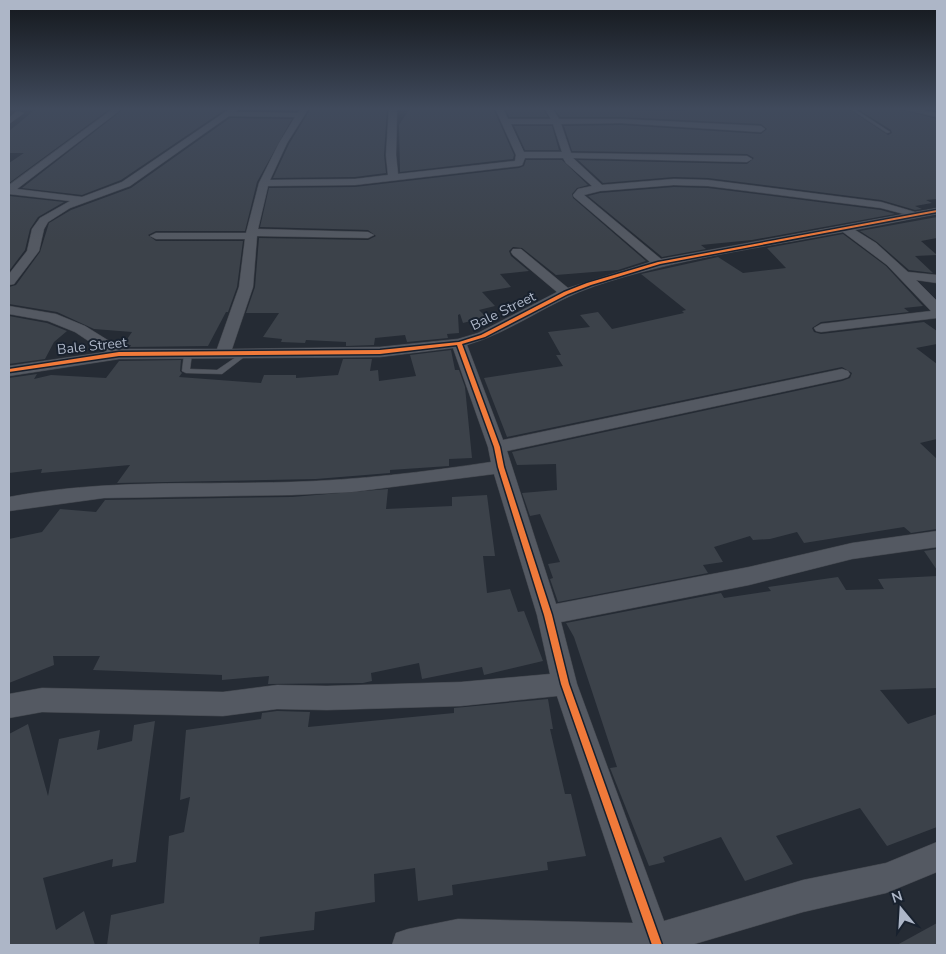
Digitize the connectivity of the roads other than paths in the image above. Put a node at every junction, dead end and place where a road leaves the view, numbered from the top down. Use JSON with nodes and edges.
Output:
{"nodes":[{"id":1,"x":61,"y":153,"type":"edge"},
{"id":2,"x":172,"y":153,"type":"edge"},
{"id":3,"x":278,"y":153,"type":"edge"},
{"id":4,"x":391,"y":153,"type":"edge"},
{"id":5,"x":566,"y":154,"type":"junction"},
{"id":6,"x":521,"y":155,"type":"joint"},
{"id":7,"x":747,"y":159,"type":"dead end"},
{"id":8,"x":393,"y":176,"type":"junction"},
{"id":9,"x":264,"y":183,"type":"junction"},
{"id":10,"x":600,"y":188,"type":"junction"},
{"id":11,"x":9,"y":190,"type":"edge"},
{"id":12,"x":83,"y":200,"type":"junction"},
{"id":13,"x":937,"y":211,"type":"edge"},
{"id":14,"x":921,"y":214,"type":"junction"},
{"id":15,"x":845,"y":228,"type":"junction"},
{"id":16,"x":251,"y":234,"type":"junction"},
{"id":17,"x":368,"y":235,"type":"dead end"},
{"id":18,"x":156,"y":236,"type":"dead end"},
{"id":19,"x":516,"y":252,"type":"dead end"},
{"id":20,"x":659,"y":263,"type":"junction"},
{"id":21,"x":902,"y":275,"type":"junction"},
{"id":22,"x":937,"y":279,"type":"edge"},
{"id":23,"x":9,"y":281,"type":"edge"},
{"id":24,"x":566,"y":293,"type":"junction"},
{"id":25,"x":9,"y":310,"type":"edge"},
{"id":26,"x":937,"y":310,"type":"edge"},
{"id":27,"x":937,"y":314,"type":"edge"},
{"id":28,"x":820,"y":328,"type":"dead end"},
{"id":29,"x":459,"y":343,"type":"junction"},
{"id":30,"x":119,"y":354,"type":"junction"},
{"id":31,"x":188,"y":354,"type":"junction"},
{"id":32,"x":223,"y":354,"type":"junction"},
{"id":33,"x":244,"y":354,"type":"junction"},
{"id":34,"x":9,"y":371,"type":"edge"},
{"id":35,"x":842,"y":374,"type":"dead end"},
{"id":36,"x":499,"y":457,"type":"junction"},
{"id":37,"x":9,"y":504,"type":"edge"},
{"id":38,"x":937,"y":539,"type":"edge"},
{"id":39,"x":548,"y":615,"type":"junction"},
{"id":40,"x":565,"y":684,"type":"junction"},
{"id":41,"x":9,"y":706,"type":"edge"},
{"id":42,"x":937,"y":858,"type":"edge"},
{"id":43,"x":656,"y":942,"type":"edge"},
{"id":44,"x":408,"y":945,"type":"edge"}],
"edges":[{"from":1,"to":11,"type":"street"},
{"from":2,"to":12,"type":"street"},
{"from":3,"to":9,"type":"street"},
{"from":4,"to":8,"type":"street"},
{"from":5,"to":6,"type":"street"},
{"from":5,"to":7,"type":"street"},
{"from":5,"to":10,"type":"street"},
{"from":6,"to":8,"type":"street"},
{"from":8,"to":9,"type":"street"},
{"from":9,"to":16,"type":"street"},
{"from":10,"to":14,"type":"street"},
{"from":10,"to":20,"type":"street"},
{"from":11,"to":12,"type":"street"},
{"from":12,"to":23,"type":"street"},
{"from":13,"to":14,"type":"street","name":"Bale Street"},
{"from":14,"to":15,"type":"street","name":"Bale Street"},
{"from":15,"to":20,"type":"street","name":"Bale Street"},
{"from":15,"to":21,"type":"street"},
{"from":16,"to":17,"type":"street"},
{"from":16,"to":18,"type":"street"},
{"from":16,"to":32,"type":"street"},
{"from":19,"to":24,"type":"street"},
{"from":20,"to":24,"type":"street","name":"Bale Street"},
{"from":21,"to":22,"type":"street"},
{"from":21,"to":26,"type":"street"},
{"from":24,"to":29,"type":"street","name":"Bale Street"},
{"from":25,"to":30,"type":"street"},
{"from":27,"to":28,"type":"street"},
{"from":29,"to":33,"type":"street","name":"Bale Street"},
{"from":29,"to":36,"type":"street"},
{"from":30,"to":31,"type":"street","name":"Bale Street"},
{"from":30,"to":34,"type":"street","name":"Bale Street"},
{"from":31,"to":32,"type":"street","name":"Bale Street"},
{"from":31,"to":33,"type":"lane"},
{"from":32,"to":33,"type":"street","name":"Bale Street"},
{"from":35,"to":36,"type":"street"},
{"from":36,"to":37,"type":"street"},
{"from":36,"to":39,"type":"street"},
{"from":38,"to":39,"type":"street"},
{"from":39,"to":40,"type":"street"},
{"from":40,"to":41,"type":"street"},
{"from":40,"to":43,"type":"street"},
{"from":42,"to":43,"type":"street"},
{"from":43,"to":44,"type":"street"}]}
